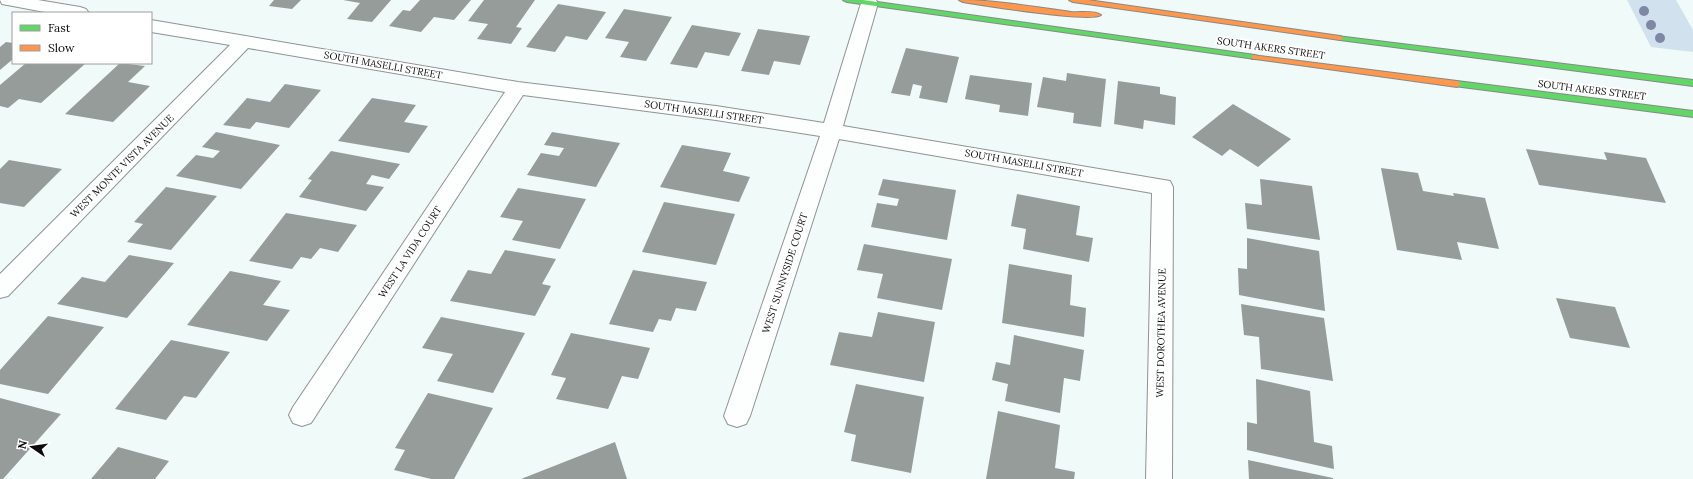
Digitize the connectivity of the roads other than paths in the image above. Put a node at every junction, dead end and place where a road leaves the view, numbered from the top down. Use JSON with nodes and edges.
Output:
{"nodes":[{"id":1,"x":8,"y":0,"type":"edge"},
{"id":2,"x":847,"y":0,"type":"edge"},
{"id":3,"x":963,"y":0,"type":"edge"},
{"id":4,"x":1073,"y":0,"type":"edge"},
{"id":5,"x":871,"y":2,"type":"edge"},
{"id":6,"x":74,"y":12,"type":"edge"},
{"id":7,"x":1172,"y":14,"type":"junction"},
{"id":8,"x":152,"y":26,"type":"edge"},
{"id":9,"x":244,"y":42,"type":"junction"},
{"id":10,"x":1693,"y":83,"type":"edge"},
{"id":11,"x":1476,"y":86,"type":"junction"},
{"id":12,"x":1543,"y":86,"type":"dead end"},
{"id":13,"x":518,"y":88,"type":"junction"},
{"id":14,"x":1693,"y":114,"type":"edge"},
{"id":15,"x":832,"y":131,"type":"junction"},
{"id":16,"x":1163,"y":187,"type":"joint"},
{"id":17,"x":0,"y":289,"type":"edge"},
{"id":18,"x":302,"y":415,"type":"dead end"},
{"id":19,"x":737,"y":416,"type":"dead end"},
{"id":20,"x":1159,"y":479,"type":"edge"}],
"edges":[{"from":1,"to":6,"type":"street"},
{"from":2,"to":5,"type":"main road","name":"SOUTH AKERS STREET"},
{"from":3,"to":7,"type":"main road"},
{"from":4,"to":7,"type":"main road","name":"SOUTH AKERS STREET"},
{"from":5,"to":11,"type":"main road","name":"SOUTH AKERS STREET"},
{"from":5,"to":15,"type":"street","name":"WEST SUNNYSIDE COURT"},
{"from":7,"to":10,"type":"main road","name":"SOUTH AKERS STREET"},
{"from":8,"to":9,"type":"street","name":"SOUTH MASELLI STREET"},
{"from":9,"to":13,"type":"street","name":"SOUTH MASELLI STREET"},
{"from":9,"to":17,"type":"street","name":"WEST MONTE VISTA AVENUE"},
{"from":11,"to":12,"type":"main road"},
{"from":11,"to":14,"type":"main road","name":"SOUTH AKERS STREET"},
{"from":13,"to":15,"type":"street","name":"SOUTH MASELLI STREET"},
{"from":13,"to":18,"type":"street","name":"WEST LA VIDA COURT"},
{"from":15,"to":16,"type":"street","name":"SOUTH MASELLI STREET"},
{"from":15,"to":19,"type":"street","name":"WEST SUNNYSIDE COURT"},
{"from":16,"to":20,"type":"street","name":"WEST DOROTHEA AVENUE"}]}
